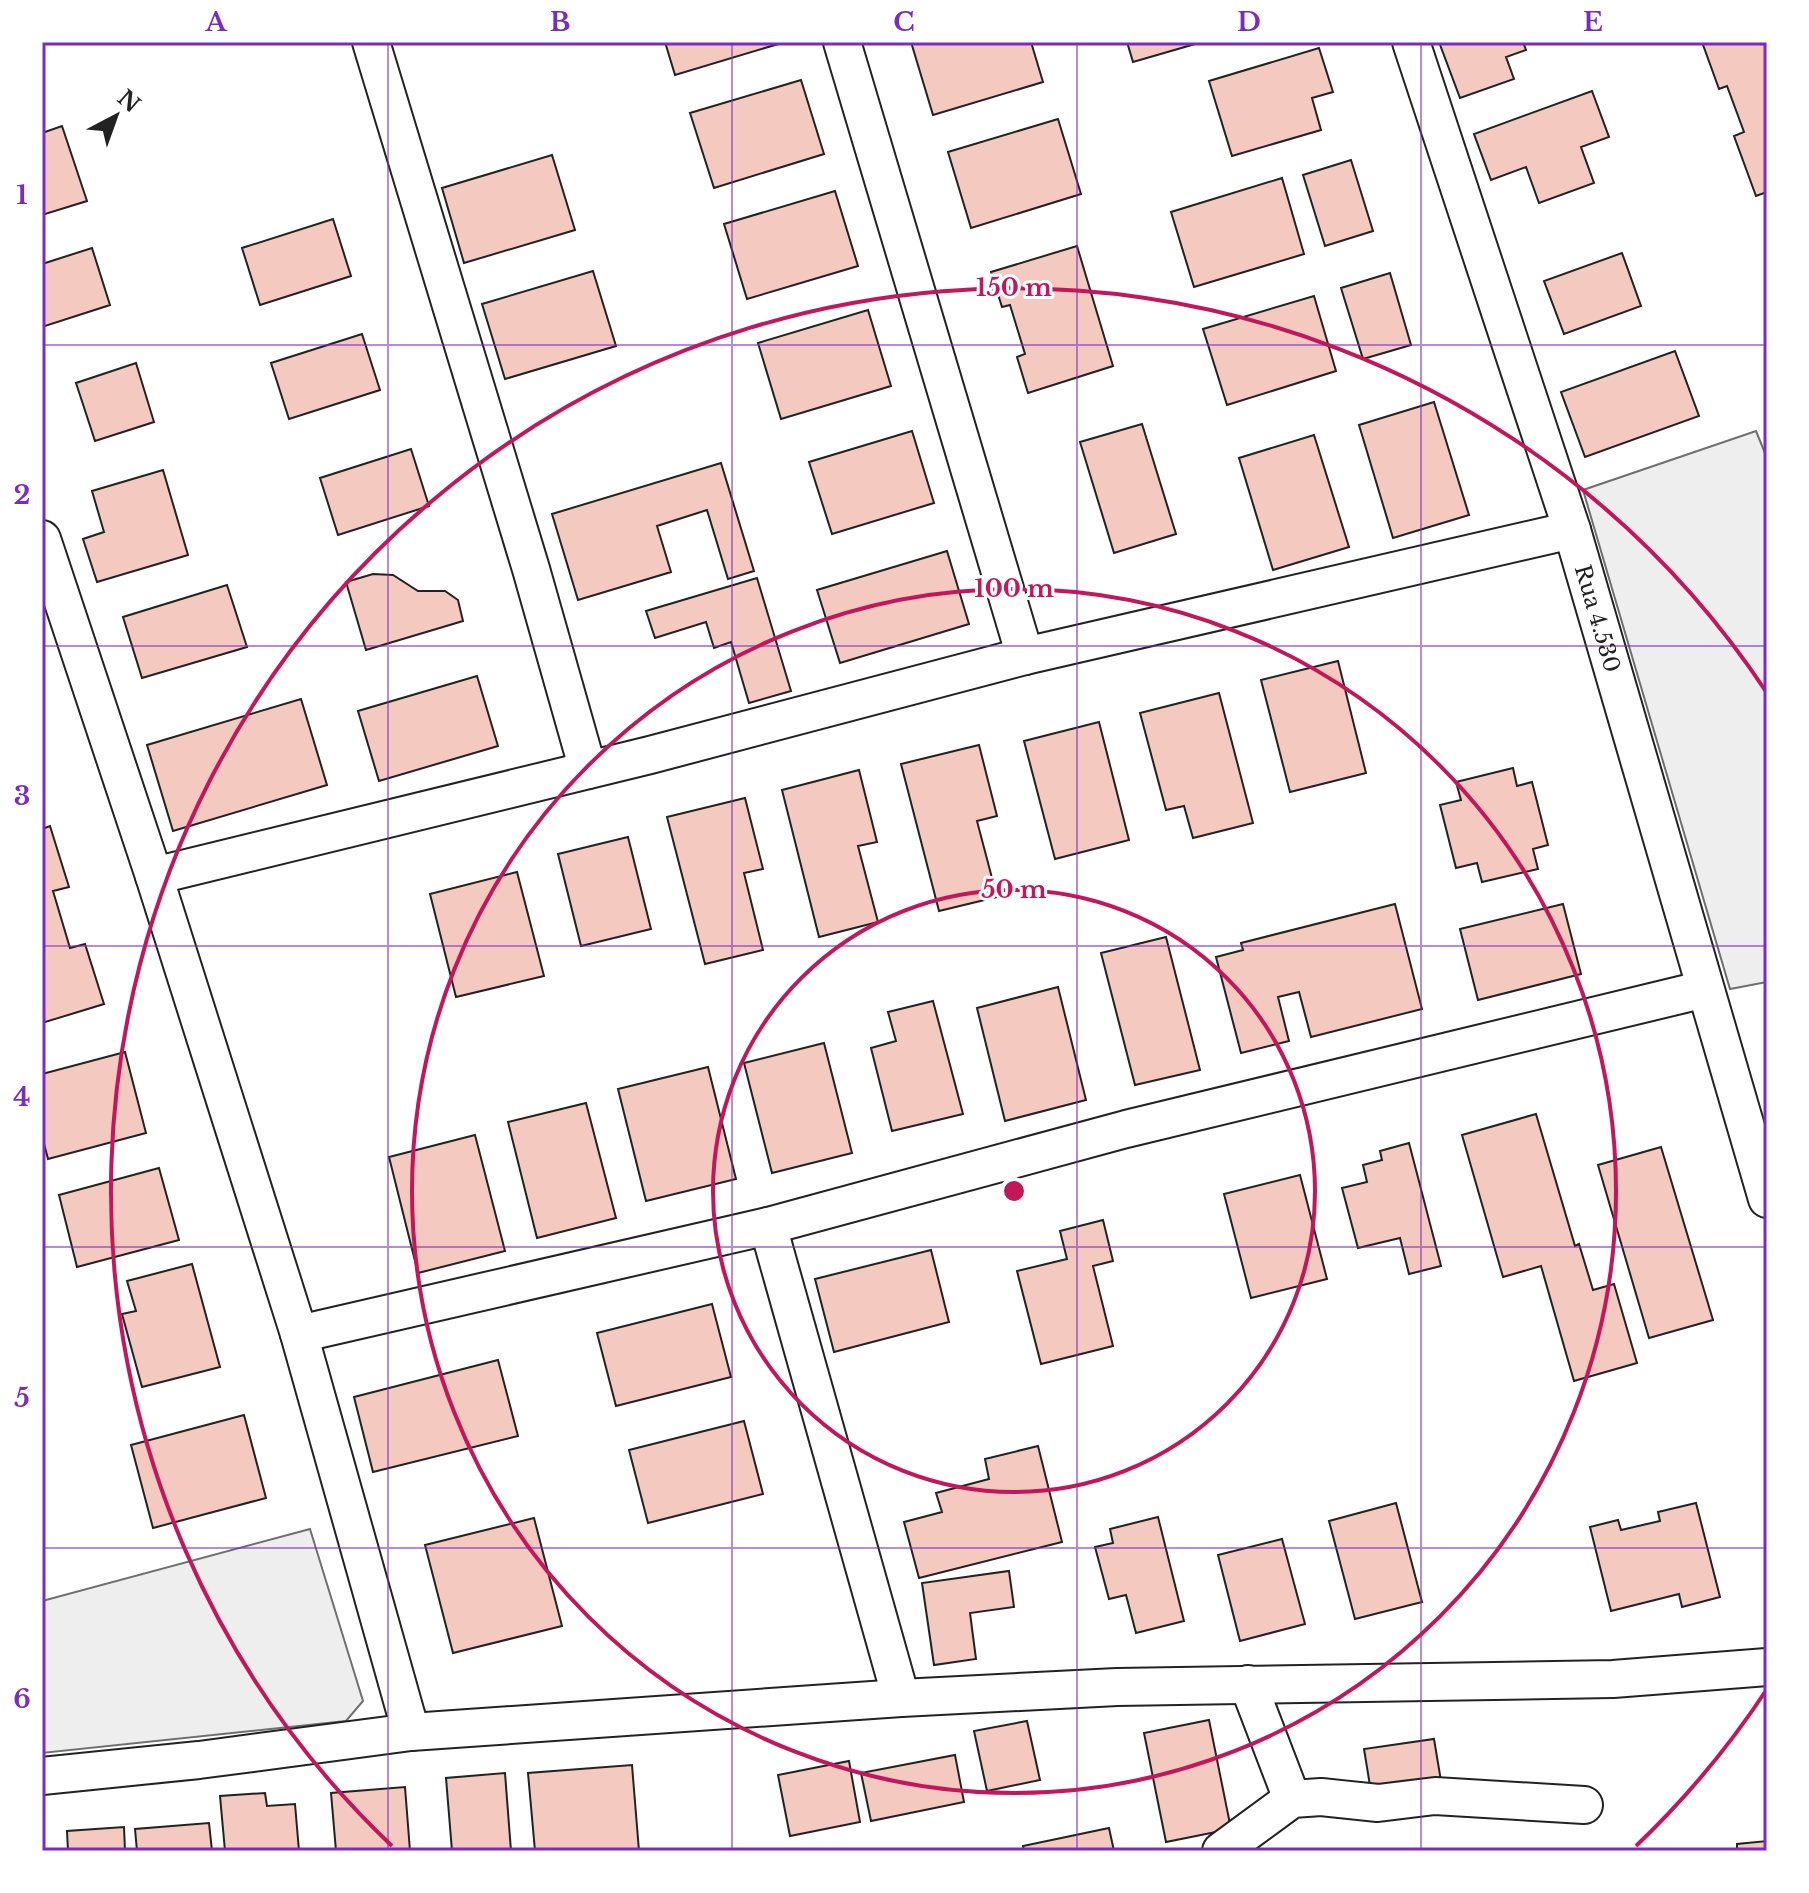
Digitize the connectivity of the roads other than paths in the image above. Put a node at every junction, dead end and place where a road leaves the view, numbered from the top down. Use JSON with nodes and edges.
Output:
{"nodes":[{"id":1,"x":371,"y":42,"type":"edge"},
{"id":2,"x":842,"y":42,"type":"edge"},
{"id":3,"x":1411,"y":42,"type":"edge"},
{"id":4,"x":1572,"y":530,"type":"junction"},
{"id":5,"x":42,"y":539,"type":"edge"},
{"id":6,"x":1025,"y":656,"type":"junction"},
{"id":7,"x":588,"y":770,"type":"junction"},
{"id":8,"x":154,"y":876,"type":"junction"},
{"id":9,"x":1705,"y":989,"type":"junction"},
{"id":10,"x":1767,"y":1199,"type":"edge"},
{"id":11,"x":768,"y":1226,"type":"junction"},
{"id":12,"x":299,"y":1334,"type":"junction"},
{"id":13,"x":1767,"y":1667,"type":"edge"},
{"id":14,"x":1248,"y":1684,"type":"junction"},
{"id":15,"x":901,"y":1698,"type":"junction"},
{"id":16,"x":411,"y":1732,"type":"junction"},
{"id":17,"x":42,"y":1776,"type":"edge"},
{"id":18,"x":1292,"y":1799,"type":"junction"},
{"id":19,"x":1584,"y":1805,"type":"dead end"},
{"id":20,"x":1221,"y":1851,"type":"edge"}],
"edges":[{"from":1,"to":7,"type":"street"},
{"from":2,"to":6,"type":"street"},
{"from":3,"to":4,"type":"street","name":"Rua 4.530"},
{"from":4,"to":6,"type":"street"},
{"from":4,"to":9,"type":"street","name":"Rua 4.530"},
{"from":5,"to":8,"type":"street"},
{"from":6,"to":7,"type":"street"},
{"from":7,"to":8,"type":"street"},
{"from":8,"to":12,"type":"street"},
{"from":9,"to":10,"type":"street","name":"Rua 4.530"},
{"from":9,"to":11,"type":"street"},
{"from":11,"to":12,"type":"street"},
{"from":11,"to":15,"type":"street"},
{"from":12,"to":16,"type":"street"},
{"from":13,"to":14,"type":"street"},
{"from":14,"to":15,"type":"street"},
{"from":14,"to":18,"type":"street"},
{"from":15,"to":16,"type":"street"},
{"from":16,"to":17,"type":"street"},
{"from":18,"to":19,"type":"street"},
{"from":18,"to":20,"type":"street"}]}
